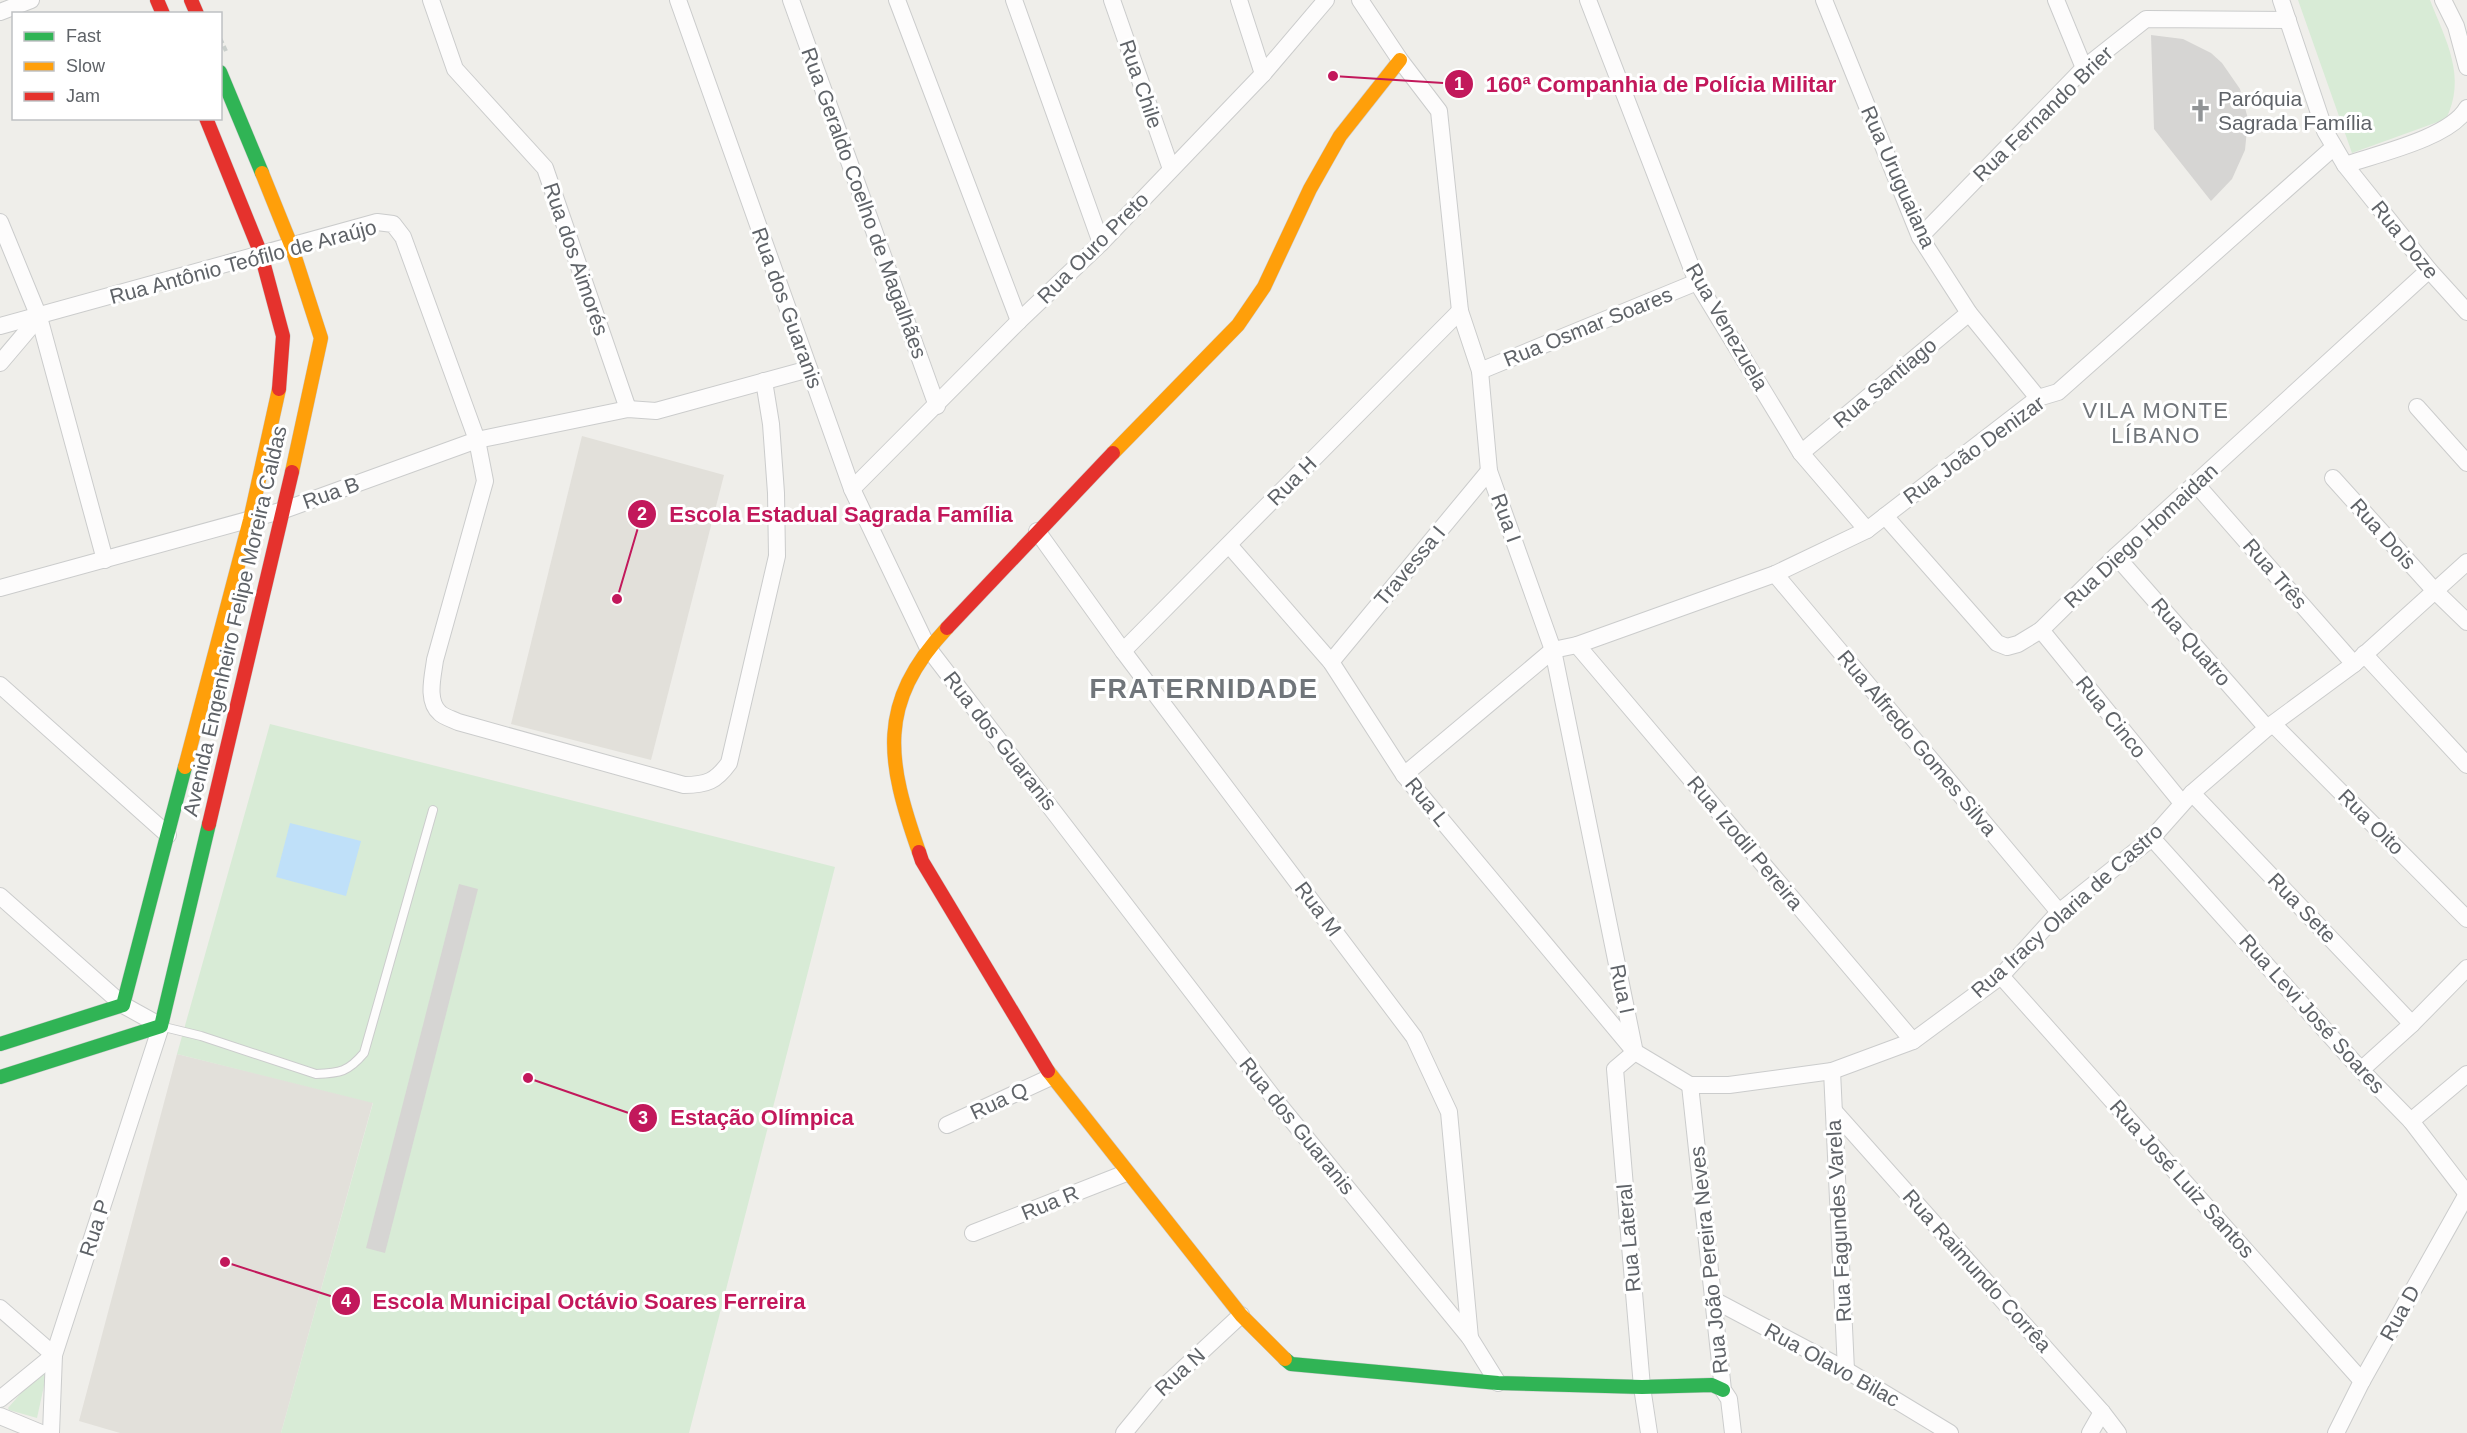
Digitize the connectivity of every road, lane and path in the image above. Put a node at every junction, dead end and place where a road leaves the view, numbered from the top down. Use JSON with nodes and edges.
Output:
{"nodes":[{"id":1,"x":31,"y":0,"type":"edge"},
{"id":2,"x":431,"y":0,"type":"edge"},
{"id":3,"x":678,"y":0,"type":"edge"},
{"id":4,"x":791,"y":0,"type":"edge"},
{"id":5,"x":897,"y":0,"type":"edge"},
{"id":6,"x":1014,"y":0,"type":"edge"},
{"id":7,"x":1112,"y":0,"type":"edge"},
{"id":8,"x":1239,"y":0,"type":"edge"},
{"id":9,"x":1326,"y":0,"type":"edge"},
{"id":10,"x":1360,"y":0,"type":"edge"},
{"id":11,"x":1588,"y":0,"type":"edge"},
{"id":12,"x":1824,"y":0,"type":"edge"},
{"id":13,"x":2056,"y":0,"type":"edge"},
{"id":14,"x":2281,"y":0,"type":"edge"},
{"id":15,"x":2443,"y":0,"type":"edge"},
{"id":16,"x":0,"y":12,"type":"edge"},
{"id":17,"x":2288,"y":20,"type":"junction"},
{"id":18,"x":2461,"y":24,"type":"edge"},
{"id":19,"x":1400,"y":60,"type":"junction"},
{"id":20,"x":2467,"y":67,"type":"edge"},
{"id":21,"x":2084,"y":68,"type":"junction"},
{"id":22,"x":1263,"y":74,"type":"junction"},
{"id":23,"x":222,"y":77,"type":"edge"},
{"id":24,"x":2467,"y":108,"type":"edge"},
{"id":25,"x":207,"y":120,"type":"edge"},
{"id":26,"x":2334,"y":147,"type":"junction"},
{"id":27,"x":2345,"y":165,"type":"junction"},
{"id":28,"x":1171,"y":169,"type":"junction"},
{"id":29,"x":0,"y":222,"type":"edge"},
{"id":30,"x":1920,"y":237,"type":"junction"},
{"id":31,"x":1101,"y":243,"type":"junction"},
{"id":32,"x":291,"y":245,"type":"junction"},
{"id":33,"x":261,"y":254,"type":"junction"},
{"id":34,"x":2429,"y":270,"type":"junction"},
{"id":35,"x":1697,"y":282,"type":"junction"},
{"id":36,"x":1460,"y":310,"type":"junction"},
{"id":37,"x":2467,"y":312,"type":"edge"},
{"id":38,"x":1969,"y":313,"type":"junction"},
{"id":39,"x":39,"y":317,"type":"junction"},
{"id":40,"x":1019,"y":321,"type":"junction"},
{"id":41,"x":0,"y":326,"type":"edge"},
{"id":42,"x":0,"y":363,"type":"edge"},
{"id":43,"x":809,"y":369,"type":"junction"},
{"id":44,"x":1480,"y":372,"type":"junction"},
{"id":45,"x":764,"y":381,"type":"junction"},
{"id":46,"x":2038,"y":398,"type":"junction"},
{"id":47,"x":937,"y":406,"type":"junction"},
{"id":48,"x":2417,"y":407,"type":"dead end"},
{"id":49,"x":628,"y":409,"type":"junction"},
{"id":50,"x":477,"y":440,"type":"junction"},
{"id":51,"x":1801,"y":453,"type":"junction"},
{"id":52,"x":2467,"y":463,"type":"edge"},
{"id":53,"x":1489,"y":471,"type":"junction"},
{"id":54,"x":2332,"y":478,"type":"dead end"},
{"id":55,"x":2196,"y":484,"type":"junction"},
{"id":56,"x":852,"y":489,"type":"junction"},
{"id":57,"x":284,"y":510,"type":"junction"},
{"id":58,"x":1885,"y":516,"type":"junction"},
{"id":59,"x":250,"y":520,"type":"junction"},
{"id":60,"x":1867,"y":530,"type":"junction"},
{"id":61,"x":1037,"y":531,"type":"junction"},
{"id":62,"x":1228,"y":545,"type":"junction"},
{"id":63,"x":2116,"y":556,"type":"junction"},
{"id":64,"x":105,"y":560,"type":"junction"},
{"id":65,"x":2467,"y":562,"type":"edge"},
{"id":66,"x":1775,"y":574,"type":"junction"},
{"id":67,"x":0,"y":588,"type":"edge"},
{"id":68,"x":2434,"y":590,"type":"junction"},
{"id":69,"x":2467,"y":622,"type":"edge"},
{"id":70,"x":2041,"y":630,"type":"junction"},
{"id":71,"x":1577,"y":645,"type":"junction"},
{"id":72,"x":928,"y":648,"type":"junction"},
{"id":73,"x":1552,"y":650,"type":"junction"},
{"id":74,"x":1123,"y":651,"type":"junction"},
{"id":75,"x":2359,"y":659,"type":"junction"},
{"id":76,"x":1331,"y":662,"type":"junction"},
{"id":77,"x":0,"y":685,"type":"edge"},
{"id":78,"x":2271,"y":727,"type":"junction"},
{"id":79,"x":2467,"y":765,"type":"edge"},
{"id":80,"x":1404,"y":775,"type":"junction"},
{"id":81,"x":2187,"y":798,"type":"junction"},
{"id":82,"x":433,"y":810,"type":"dead end"},
{"id":83,"x":168,"y":835,"type":"junction"},
{"id":84,"x":2152,"y":838,"type":"junction"},
{"id":85,"x":0,"y":896,"type":"edge"},
{"id":86,"x":2059,"y":912,"type":"junction"},
{"id":87,"x":2467,"y":919,"type":"edge"},
{"id":88,"x":2467,"y":968,"type":"edge"},
{"id":89,"x":2001,"y":976,"type":"junction"},
{"id":90,"x":123,"y":1005,"type":"junction"},
{"id":91,"x":2412,"y":1024,"type":"junction"},
{"id":92,"x":161,"y":1026,"type":"junction"},
{"id":93,"x":1913,"y":1041,"type":"junction"},
{"id":94,"x":0,"y":1044,"type":"edge"},
{"id":95,"x":1635,"y":1052,"type":"junction"},
{"id":96,"x":2361,"y":1070,"type":"junction"},
{"id":97,"x":1832,"y":1071,"type":"junction"},
{"id":98,"x":2467,"y":1074,"type":"edge"},
{"id":99,"x":0,"y":1077,"type":"edge"},
{"id":100,"x":1051,"y":1077,"type":"junction"},
{"id":101,"x":1690,"y":1085,"type":"junction"},
{"id":102,"x":1834,"y":1111,"type":"junction"},
{"id":103,"x":2411,"y":1121,"type":"junction"},
{"id":104,"x":947,"y":1125,"type":"dead end"},
{"id":105,"x":1126,"y":1173,"type":"junction"},
{"id":106,"x":2467,"y":1194,"type":"edge"},
{"id":107,"x":973,"y":1233,"type":"dead end"},
{"id":108,"x":1712,"y":1299,"type":"junction"},
{"id":109,"x":0,"y":1308,"type":"edge"},
{"id":110,"x":1241,"y":1315,"type":"junction"},
{"id":111,"x":1470,"y":1338,"type":"junction"},
{"id":112,"x":54,"y":1355,"type":"junction"},
{"id":113,"x":1846,"y":1370,"type":"junction"},
{"id":114,"x":2362,"y":1381,"type":"junction"},
{"id":115,"x":1498,"y":1383,"type":"junction"},
{"id":116,"x":1642,"y":1387,"type":"junction"},
{"id":117,"x":1723,"y":1390,"type":"junction"},
{"id":118,"x":0,"y":1399,"type":"edge"},
{"id":119,"x":2102,"y":1412,"type":"junction"},
{"id":120,"x":0,"y":1416,"type":"edge"},
{"id":121,"x":41,"y":1433,"type":"edge"},
{"id":122,"x":51,"y":1433,"type":"edge"},
{"id":123,"x":1124,"y":1433,"type":"edge"},
{"id":124,"x":1649,"y":1433,"type":"edge"},
{"id":125,"x":1733,"y":1433,"type":"edge"},
{"id":126,"x":1950,"y":1433,"type":"edge"},
{"id":127,"x":2090,"y":1433,"type":"edge"},
{"id":128,"x":2118,"y":1433,"type":"edge"},
{"id":129,"x":2336,"y":1433,"type":"edge"}],
"edges":[{"from":1,"to":16,"type":"street"},
{"from":2,"to":49,"type":"street","name":"Rua dos Aimorés"},
{"from":3,"to":43,"type":"street","name":"Rua dos Guaranis"},
{"from":4,"to":47,"type":"street","name":"Rua Geraldo Coelho de Magalhães"},
{"from":5,"to":40,"type":"street"},
{"from":6,"to":31,"type":"street"},
{"from":7,"to":28,"type":"street","name":"Rua Chile"},
{"from":8,"to":22,"type":"street"},
{"from":9,"to":22,"type":"street","name":"Rua Ouro Preto"},
{"from":10,"to":19,"type":"street","name":"Rua I"},
{"from":11,"to":35,"type":"street","name":"Rua Venezuela"},
{"from":12,"to":30,"type":"street","name":"Rua Uruguaiana"},
{"from":13,"to":21,"type":"street"},
{"from":14,"to":17,"type":"street","name":"Rua Doze"},
{"from":15,"to":18,"type":"street"},
{"from":17,"to":21,"type":"street","name":"Rua Fernando Brier"},
{"from":17,"to":26,"type":"street","name":"Rua Doze"},
{"from":18,"to":20,"type":"street"},
{"from":19,"to":36,"type":"street","name":"Rua I"},
{"from":19,"to":61,"type":"street"},
{"from":21,"to":30,"type":"street","name":"Rua Fernando Brier"},
{"from":22,"to":28,"type":"street","name":"Rua Ouro Preto"},
{"from":23,"to":32,"type":"street","name":"Avenida Engenheiro Felipe Moreira Caldas"},
{"from":24,"to":27,"type":"street"},
{"from":25,"to":33,"type":"street","name":"Avenida Engenheiro Felipe Moreira Caldas"},
{"from":26,"to":27,"type":"street","name":"Rua Doze"},
{"from":26,"to":46,"type":"street","name":"Rua João Denizar"},
{"from":27,"to":34,"type":"street","name":"Rua Doze"},
{"from":28,"to":31,"type":"street","name":"Rua Ouro Preto"},
{"from":29,"to":39,"type":"street"},
{"from":30,"to":38,"type":"street","name":"Rua Uruguaiana"},
{"from":31,"to":40,"type":"street","name":"Rua Ouro Preto"},
{"from":32,"to":33,"type":"street","name":"Rua Antônio Teófilo de Araújo"},
{"from":32,"to":50,"type":"street","name":"Rua Antônio Teófilo de Araújo"},
{"from":32,"to":57,"type":"street","name":"Avenida Engenheiro Felipe Moreira Caldas"},
{"from":33,"to":39,"type":"street","name":"Rua Antônio Teófilo de Araújo"},
{"from":33,"to":59,"type":"street","name":"Avenida Engenheiro Felipe Moreira Caldas"},
{"from":34,"to":37,"type":"street","name":"Rua Doze"},
{"from":34,"to":55,"type":"street","name":"Rua Diego Homaidan"},
{"from":35,"to":44,"type":"street","name":"Rua Osmar Soares"},
{"from":35,"to":51,"type":"street","name":"Rua Venezuela"},
{"from":36,"to":44,"type":"street","name":"Rua I"},
{"from":36,"to":62,"type":"street","name":"Rua H"},
{"from":38,"to":46,"type":"street","name":"Rua Uruguaiana"},
{"from":38,"to":51,"type":"street","name":"Rua Santiago"},
{"from":39,"to":41,"type":"street","name":"Rua Antônio Teófilo de Araújo"},
{"from":39,"to":42,"type":"street"},
{"from":39,"to":64,"type":"street"},
{"from":40,"to":47,"type":"street","name":"Rua Ouro Preto"},
{"from":43,"to":45,"type":"street","name":"Rua B"},
{"from":43,"to":56,"type":"street","name":"Rua dos Guaranis"},
{"from":44,"to":53,"type":"street","name":"Rua I"},
{"from":45,"to":49,"type":"street","name":"Rua B"},
{"from":45,"to":50,"type":"street","name":"Rua Antônio Teófilo de Araújo"},
{"from":46,"to":58,"type":"street","name":"Rua João Denizar"},
{"from":47,"to":56,"type":"street","name":"Rua Ouro Preto"},
{"from":48,"to":52,"type":"street"},
{"from":49,"to":50,"type":"street","name":"Rua B"},
{"from":50,"to":57,"type":"street","name":"Rua B"},
{"from":51,"to":60,"type":"street","name":"Rua Venezuela"},
{"from":53,"to":73,"type":"street","name":"Rua I"},
{"from":53,"to":76,"type":"street","name":"Travessa I"},
{"from":54,"to":68,"type":"street","name":"Rua Dois"},
{"from":55,"to":63,"type":"street","name":"Rua Diego Homaidan"},
{"from":55,"to":75,"type":"street","name":"Rua Três"},
{"from":56,"to":72,"type":"street","name":"Rua dos Guaranis"},
{"from":57,"to":59,"type":"street","name":"Rua B"},
{"from":57,"to":92,"type":"street","name":"Avenida Engenheiro Felipe Moreira Caldas"},
{"from":58,"to":60,"type":"street","name":"Rua João Denizar"},
{"from":58,"to":70,"type":"street","name":"Rua Diego Homaidan"},
{"from":59,"to":64,"type":"street","name":"Rua B"},
{"from":59,"to":83,"type":"street","name":"Avenida Engenheiro Felipe Moreira Caldas"},
{"from":60,"to":66,"type":"street","name":"Rua João Denizar"},
{"from":61,"to":72,"type":"street"},
{"from":61,"to":74,"type":"street","name":"Rua M"},
{"from":62,"to":74,"type":"street","name":"Rua H"},
{"from":62,"to":76,"type":"street","name":"Rua L"},
{"from":63,"to":70,"type":"street","name":"Rua Diego Homaidan"},
{"from":63,"to":78,"type":"street","name":"Rua Quatro"},
{"from":64,"to":67,"type":"street","name":"Rua B"},
{"from":65,"to":68,"type":"street","name":"Rua Iracy Olaria de Castro"},
{"from":66,"to":71,"type":"street","name":"Rua João Denizar"},
{"from":66,"to":86,"type":"street","name":"Rua Alfredo Gomes Silva"},
{"from":68,"to":69,"type":"street","name":"Rua Dois"},
{"from":68,"to":75,"type":"street","name":"Rua Iracy Olaria de Castro"},
{"from":70,"to":81,"type":"street","name":"Rua Cinco"},
{"from":71,"to":73,"type":"street","name":"Rua João Denizar"},
{"from":71,"to":93,"type":"street","name":"Rua Izodil Pereira"},
{"from":72,"to":100,"type":"street"},
{"from":72,"to":111,"type":"street","name":"Rua dos Guaranis"},
{"from":73,"to":80,"type":"street"},
{"from":73,"to":95,"type":"street","name":"Rua I"},
{"from":74,"to":111,"type":"street","name":"Rua M"},
{"from":75,"to":78,"type":"street","name":"Rua Iracy Olaria de Castro"},
{"from":75,"to":79,"type":"street","name":"Rua Três"},
{"from":76,"to":80,"type":"street","name":"Rua L"},
{"from":77,"to":83,"type":"street"},
{"from":78,"to":81,"type":"street","name":"Rua Iracy Olaria de Castro"},
{"from":78,"to":87,"type":"street","name":"Rua Oito"},
{"from":80,"to":95,"type":"street","name":"Rua L"},
{"from":81,"to":84,"type":"street","name":"Rua Iracy Olaria de Castro"},
{"from":81,"to":91,"type":"street","name":"Rua Sete"},
{"from":82,"to":92,"type":"lane"},
{"from":83,"to":90,"type":"street","name":"Avenida Engenheiro Felipe Moreira Caldas"},
{"from":84,"to":86,"type":"street","name":"Rua Iracy Olaria de Castro"},
{"from":84,"to":96,"type":"street","name":"Rua Levi José Soares"},
{"from":85,"to":90,"type":"street"},
{"from":86,"to":89,"type":"street","name":"Rua Iracy Olaria de Castro"},
{"from":88,"to":91,"type":"street"},
{"from":89,"to":93,"type":"street","name":"Rua Iracy Olaria de Castro"},
{"from":89,"to":114,"type":"street","name":"Rua José Luiz Santos"},
{"from":90,"to":92,"type":"street"},
{"from":90,"to":94,"type":"street"},
{"from":91,"to":96,"type":"street"},
{"from":92,"to":99,"type":"street"},
{"from":92,"to":112,"type":"street","name":"Rua P"},
{"from":93,"to":97,"type":"street","name":"Rua Iracy Olaria de Castro"},
{"from":95,"to":101,"type":"street"},
{"from":95,"to":116,"type":"street","name":"Rua Lateral"},
{"from":96,"to":103,"type":"street","name":"Rua Levi José Soares"},
{"from":97,"to":101,"type":"street","name":"Rua Iracy Olaria de Castro"},
{"from":97,"to":102,"type":"street","name":"Rua Fagundes Varela"},
{"from":98,"to":103,"type":"street"},
{"from":100,"to":104,"type":"street","name":"Rua Q"},
{"from":100,"to":105,"type":"street"},
{"from":101,"to":108,"type":"street","name":"Rua João Pereira Neves"},
{"from":102,"to":113,"type":"street","name":"Rua Fagundes Varela"},
{"from":102,"to":119,"type":"street","name":"Rua Raimundo Corrêa"},
{"from":103,"to":106,"type":"street","name":"Rua Levi José Soares"},
{"from":105,"to":107,"type":"street","name":"Rua R"},
{"from":105,"to":110,"type":"street"},
{"from":106,"to":114,"type":"street","name":"Rua D"},
{"from":108,"to":113,"type":"street","name":"Rua Olavo Bilac"},
{"from":108,"to":117,"type":"street","name":"Rua João Pereira Neves"},
{"from":109,"to":112,"type":"street"},
{"from":110,"to":115,"type":"street"},
{"from":110,"to":123,"type":"street","name":"Rua N"},
{"from":111,"to":115,"type":"street","name":"Rua dos Guaranis"},
{"from":112,"to":118,"type":"street"},
{"from":112,"to":122,"type":"street","name":"Rua P"},
{"from":113,"to":126,"type":"street","name":"Rua Olavo Bilac"},
{"from":114,"to":129,"type":"street","name":"Rua D"},
{"from":115,"to":116,"type":"street"},
{"from":116,"to":117,"type":"street"},
{"from":116,"to":124,"type":"street","name":"Rua Lateral"},
{"from":117,"to":125,"type":"street","name":"Rua João Pereira Neves"},
{"from":119,"to":127,"type":"street"},
{"from":119,"to":128,"type":"street","name":"Rua Raimundo Corrêa"},
{"from":120,"to":121,"type":"street"}]}
